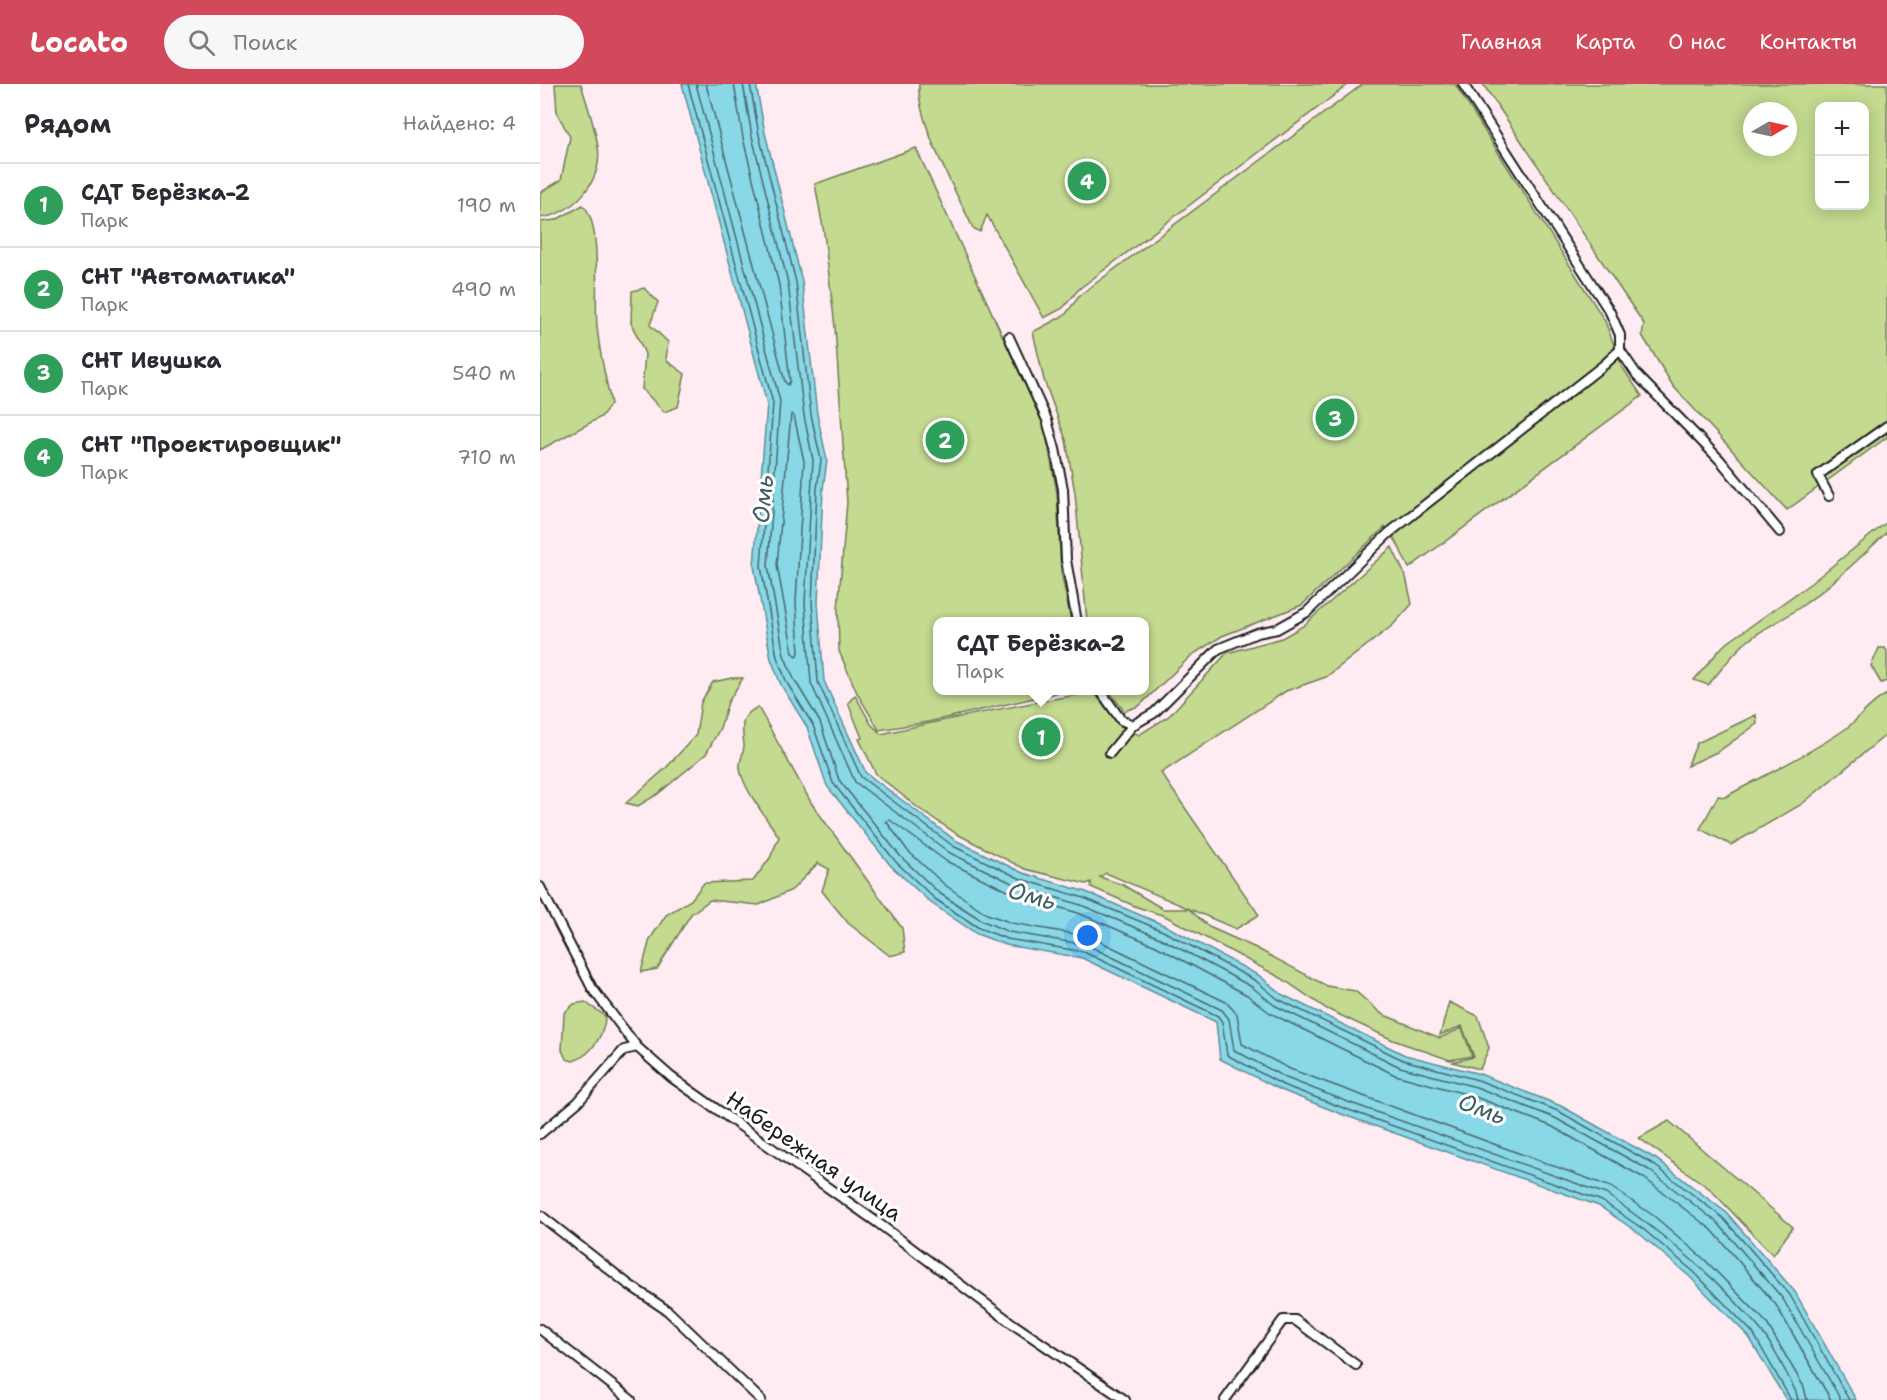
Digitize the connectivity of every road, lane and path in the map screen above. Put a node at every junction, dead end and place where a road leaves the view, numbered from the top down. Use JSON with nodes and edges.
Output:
{"nodes":[{"id":1,"x":1463,"y":84,"type":"edge"},
{"id":2,"x":1009,"y":337,"type":"dead end"},
{"id":3,"x":1620,"y":350,"type":"junction"},
{"id":4,"x":1887,"y":426,"type":"edge"},
{"id":5,"x":1828,"y":496,"type":"dead end"},
{"id":6,"x":1780,"y":532,"type":"dead end"},
{"id":7,"x":1076,"y":617,"type":"edge"},
{"id":8,"x":1103,"y":695,"type":"edge"},
{"id":9,"x":1133,"y":725,"type":"junction"},
{"id":10,"x":1110,"y":753,"type":"dead end"},
{"id":11,"x":540,"y":886,"type":"edge"},
{"id":12,"x":637,"y":1047,"type":"junction"},
{"id":13,"x":540,"y":1134,"type":"edge"},
{"id":14,"x":540,"y":1215,"type":"edge"},
{"id":15,"x":540,"y":1329,"type":"edge"},
{"id":16,"x":1356,"y":1365,"type":"dead end"},
{"id":17,"x":631,"y":1400,"type":"edge"},
{"id":18,"x":761,"y":1400,"type":"edge"},
{"id":19,"x":1125,"y":1400,"type":"edge"},
{"id":20,"x":1226,"y":1400,"type":"edge"}],
"edges":[{"from":1,"to":3,"type":"street"},
{"from":2,"to":7,"type":"street"},
{"from":3,"to":6,"type":"street"},
{"from":3,"to":9,"type":"street"},
{"from":4,"to":5,"type":"street"},
{"from":8,"to":9,"type":"street"},
{"from":9,"to":10,"type":"street"},
{"from":11,"to":12,"type":"street","name":"Набережная улица"},
{"from":12,"to":13,"type":"street"},
{"from":12,"to":19,"type":"street","name":"Набережная улица"},
{"from":14,"to":18,"type":"street"},
{"from":15,"to":17,"type":"street"},
{"from":16,"to":20,"type":"street"}]}
